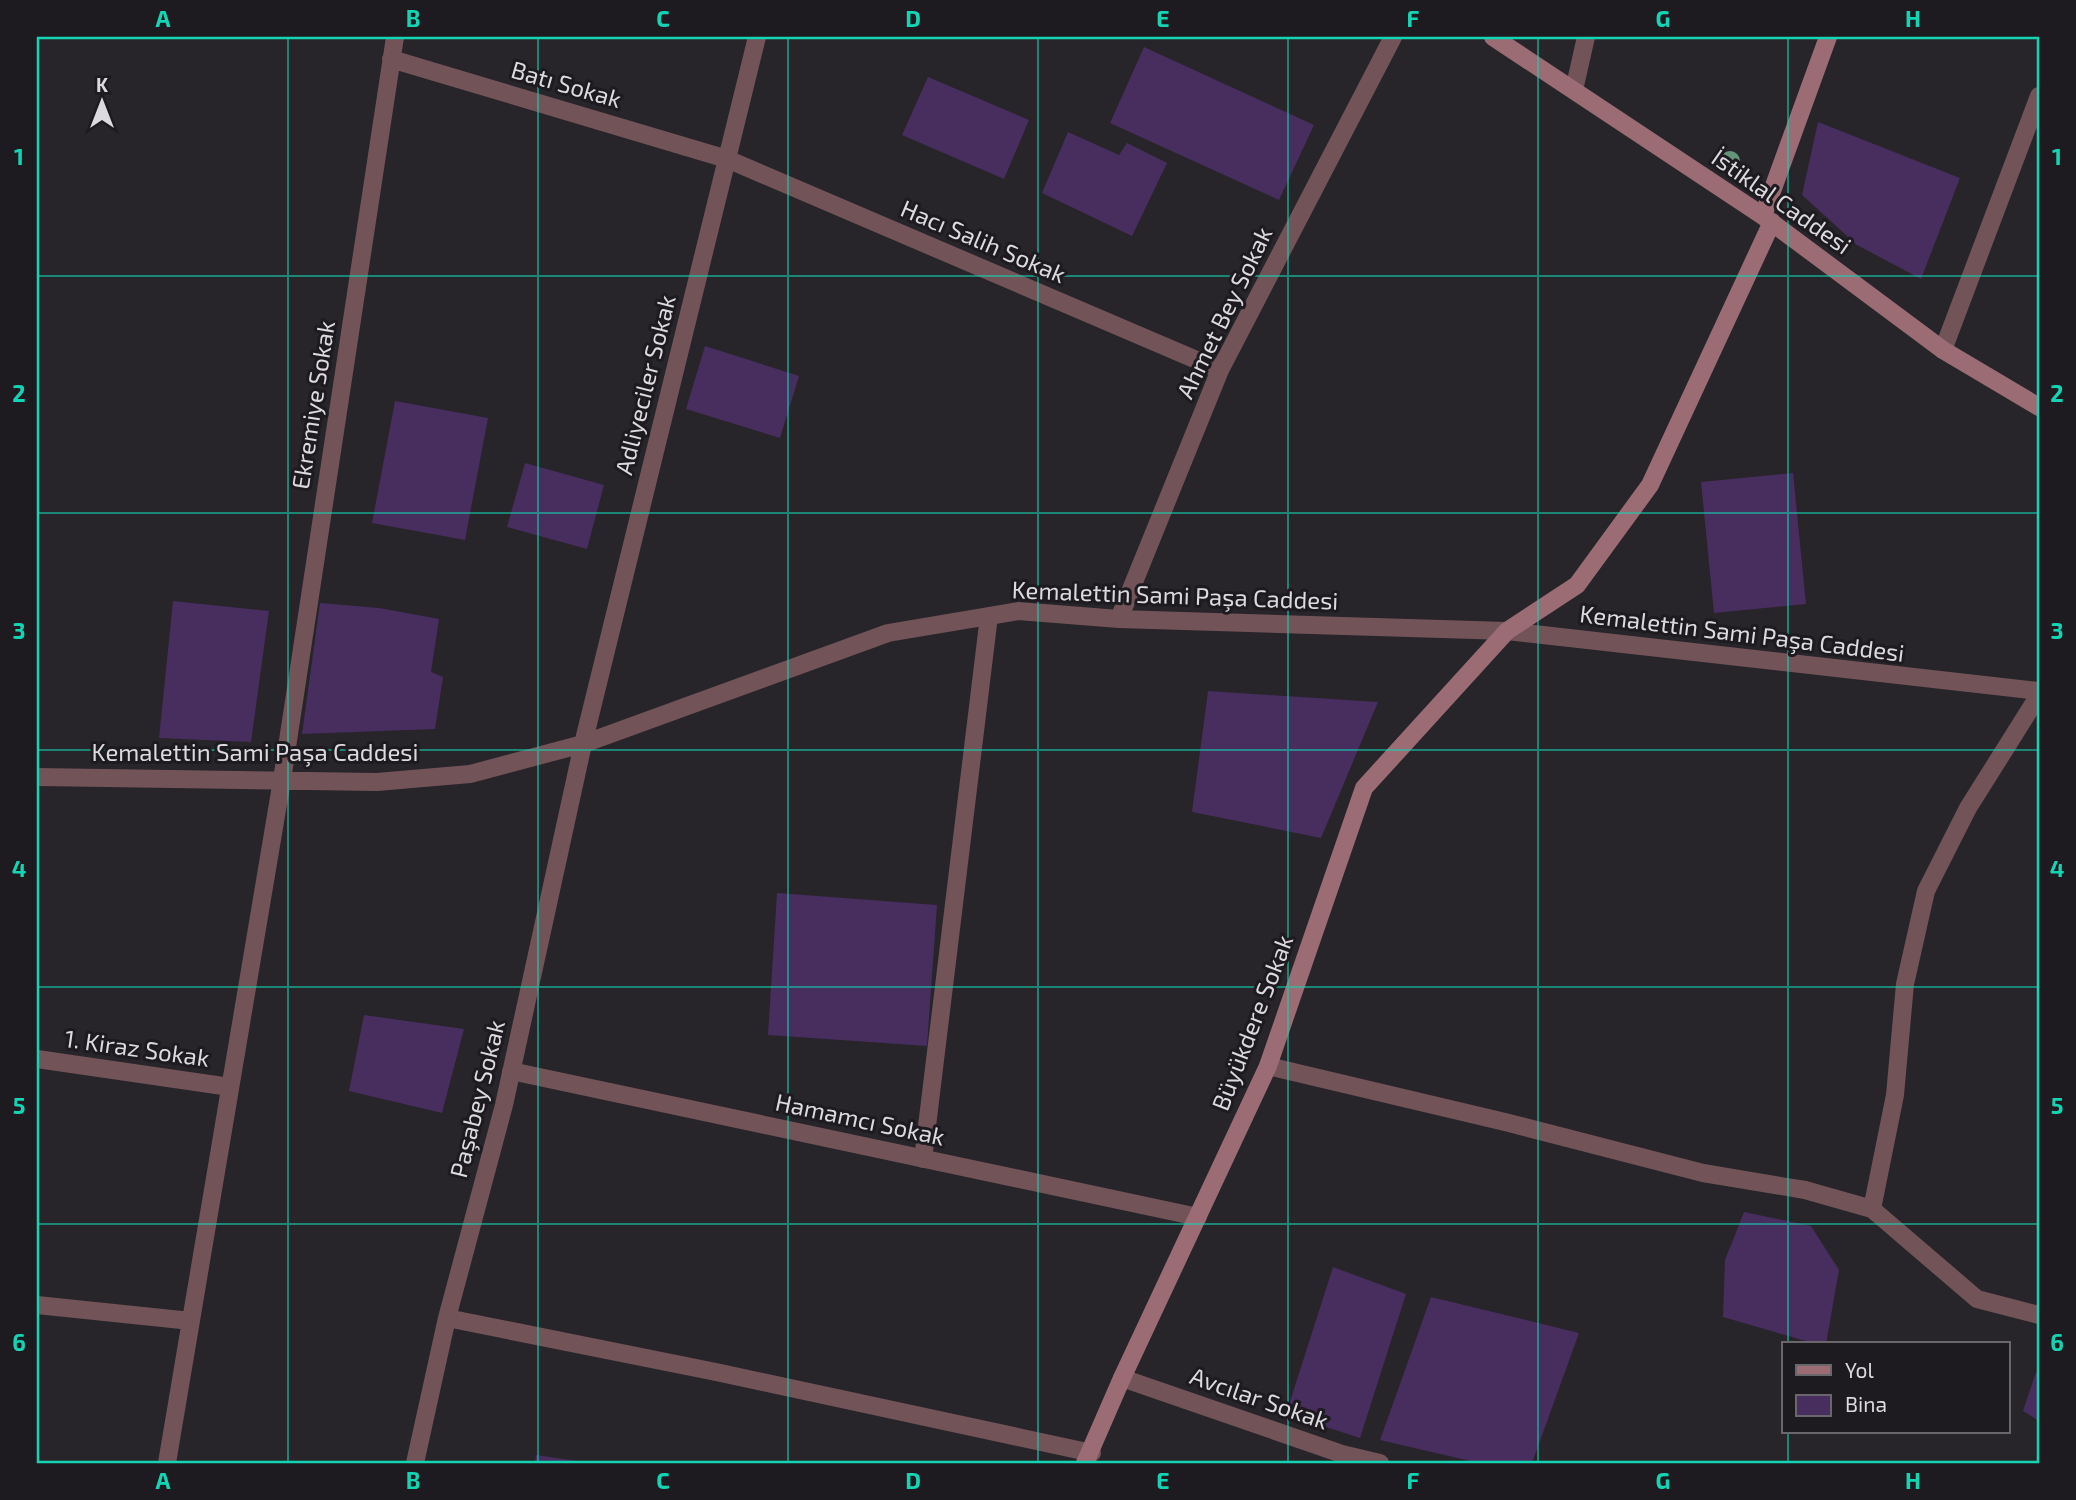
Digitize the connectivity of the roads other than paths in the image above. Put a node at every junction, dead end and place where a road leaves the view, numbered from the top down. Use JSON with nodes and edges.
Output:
{"nodes":[{"id":1,"x":395,"y":37,"type":"edge"},
{"id":2,"x":757,"y":37,"type":"edge"},
{"id":3,"x":1393,"y":37,"type":"edge"},
{"id":4,"x":1493,"y":37,"type":"edge"},
{"id":5,"x":1586,"y":37,"type":"edge"},
{"id":6,"x":1828,"y":37,"type":"edge"},
{"id":7,"x":391,"y":59,"type":"junction"},
{"id":8,"x":1574,"y":90,"type":"junction"},
{"id":9,"x":2039,"y":96,"type":"edge"},
{"id":10,"x":727,"y":159,"type":"junction"},
{"id":11,"x":1768,"y":219,"type":"junction"},
{"id":12,"x":1943,"y":350,"type":"junction"},
{"id":13,"x":1220,"y":370,"type":"junction"},
{"id":14,"x":2039,"y":407,"type":"edge"},
{"id":15,"x":989,"y":616,"type":"junction"},
{"id":16,"x":1119,"y":619,"type":"junction"},
{"id":17,"x":1507,"y":631,"type":"junction"},
{"id":18,"x":2039,"y":693,"type":"edge"},
{"id":19,"x":583,"y":744,"type":"junction"},
{"id":20,"x":37,"y":777,"type":"edge"},
{"id":21,"x":282,"y":780,"type":"junction"},
{"id":22,"x":37,"y":1059,"type":"edge"},
{"id":23,"x":1268,"y":1066,"type":"junction"},
{"id":24,"x":511,"y":1071,"type":"junction"},
{"id":25,"x":230,"y":1087,"type":"junction"},
{"id":26,"x":923,"y":1158,"type":"junction"},
{"id":27,"x":1872,"y":1209,"type":"junction"},
{"id":28,"x":1198,"y":1217,"type":"junction"},
{"id":29,"x":37,"y":1305,"type":"edge"},
{"id":30,"x":2039,"y":1315,"type":"edge"},
{"id":31,"x":447,"y":1318,"type":"junction"},
{"id":32,"x":191,"y":1321,"type":"junction"},
{"id":33,"x":1122,"y":1378,"type":"junction"},
{"id":34,"x":1089,"y":1458,"type":"edge"},
{"id":35,"x":1341,"y":1459,"type":"edge"},
{"id":36,"x":167,"y":1463,"type":"edge"},
{"id":37,"x":415,"y":1463,"type":"edge"},
{"id":38,"x":1380,"y":1463,"type":"edge"}],
"edges":[{"from":1,"to":7,"type":"street","name":"Ekremiye Sokak"},
{"from":2,"to":10,"type":"street","name":"Adliyeciler Sokak"},
{"from":3,"to":13,"type":"street","name":"Ahmet Bey Sokak"},
{"from":4,"to":8,"type":"street","name":"İstiklal Caddesi"},
{"from":5,"to":8,"type":"street"},
{"from":6,"to":11,"type":"street","name":"Büyükdere Sokak"},
{"from":7,"to":10,"type":"street","name":"Batı Sokak"},
{"from":7,"to":21,"type":"street","name":"Ekremiye Sokak"},
{"from":8,"to":11,"type":"street","name":"İstiklal Caddesi"},
{"from":9,"to":12,"type":"street"},
{"from":10,"to":13,"type":"street","name":"Hacı Salih Sokak"},
{"from":10,"to":19,"type":"street","name":"Adliyeciler Sokak"},
{"from":11,"to":12,"type":"street","name":"İstiklal Caddesi"},
{"from":11,"to":17,"type":"street","name":"Büyükdere Sokak"},
{"from":12,"to":14,"type":"street","name":"İstiklal Caddesi"},
{"from":13,"to":16,"type":"street","name":"Ahmet Bey Sokak"},
{"from":15,"to":16,"type":"street","name":"Kemalettin Sami Paşa Caddesi"},
{"from":15,"to":19,"type":"street","name":"Kemalettin Sami Paşa Caddesi"},
{"from":15,"to":26,"type":"street"},
{"from":16,"to":17,"type":"street","name":"Kemalettin Sami Paşa Caddesi"},
{"from":17,"to":18,"type":"street","name":"Kemalettin Sami Paşa Caddesi"},
{"from":17,"to":23,"type":"street","name":"Büyükdere Sokak"},
{"from":18,"to":27,"type":"street"},
{"from":19,"to":21,"type":"street","name":"Kemalettin Sami Paşa Caddesi"},
{"from":19,"to":24,"type":"street","name":"Paşabey Sokak"},
{"from":20,"to":21,"type":"street","name":"Kemalettin Sami Paşa Caddesi"},
{"from":21,"to":25,"type":"street","name":"Ekremiye Sokak"},
{"from":22,"to":25,"type":"street","name":"1. Kiraz Sokak"},
{"from":23,"to":27,"type":"street"},
{"from":23,"to":28,"type":"street","name":"Büyükdere Sokak"},
{"from":24,"to":26,"type":"street","name":"Hamamcı Sokak"},
{"from":24,"to":31,"type":"street","name":"Paşabey Sokak"},
{"from":25,"to":32,"type":"street","name":"Ekremiye Sokak"},
{"from":26,"to":28,"type":"street","name":"Hamamcı Sokak"},
{"from":27,"to":30,"type":"street"},
{"from":28,"to":33,"type":"street","name":"Büyükdere Sokak"},
{"from":29,"to":32,"type":"street"},
{"from":31,"to":34,"type":"street"},
{"from":31,"to":37,"type":"street","name":"Paşabey Sokak"},
{"from":32,"to":36,"type":"street","name":"Ekremiye Sokak"},
{"from":33,"to":34,"type":"street","name":"Büyükdere Sokak"},
{"from":33,"to":35,"type":"street","name":"Avcılar Sokak"},
{"from":35,"to":38,"type":"street","name":"Avcılar Sokak"}]}
